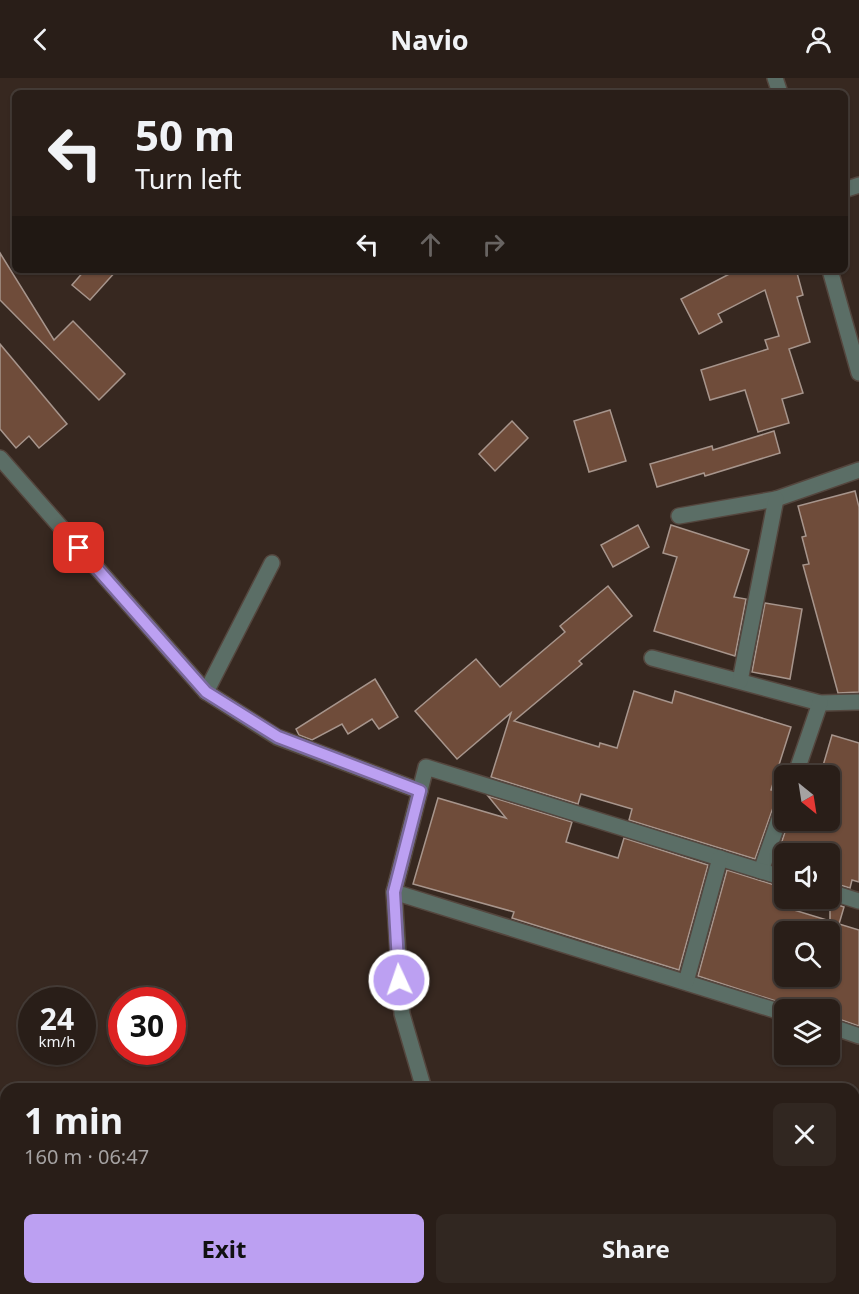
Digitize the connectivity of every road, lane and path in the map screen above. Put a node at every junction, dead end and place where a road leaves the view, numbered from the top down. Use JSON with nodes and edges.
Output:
{"nodes":[{"id":1,"x":831,"y":273,"type":"edge"},
{"id":2,"x":859,"y":373,"type":"edge"},
{"id":3,"x":0,"y":458,"type":"edge"},
{"id":4,"x":859,"y":470,"type":"edge"},
{"id":5,"x":777,"y":499,"type":"junction"},
{"id":6,"x":679,"y":516,"type":"dead end"},
{"id":7,"x":272,"y":563,"type":"dead end"},
{"id":8,"x":652,"y":658,"type":"dead end"},
{"id":9,"x":740,"y":681,"type":"junction"},
{"id":10,"x":206,"y":692,"type":"junction"},
{"id":11,"x":859,"y":702,"type":"edge"},
{"id":12,"x":820,"y":703,"type":"junction"},
{"id":13,"x":799,"y":765,"type":"edge"},
{"id":14,"x":420,"y":791,"type":"junction"},
{"id":15,"x":775,"y":831,"type":"edge"},
{"id":16,"x":720,"y":858,"type":"junction"},
{"id":17,"x":761,"y":871,"type":"junction"},
{"id":18,"x":774,"y":875,"type":"edge"},
{"id":19,"x":394,"y":892,"type":"junction"},
{"id":20,"x":840,"y":895,"type":"edge"},
{"id":21,"x":859,"y":901,"type":"edge"},
{"id":22,"x":686,"y":982,"type":"junction"},
{"id":23,"x":774,"y":1009,"type":"edge"},
{"id":24,"x":840,"y":1029,"type":"edge"},
{"id":25,"x":859,"y":1036,"type":"edge"},
{"id":26,"x":422,"y":1083,"type":"edge"}],
"edges":[{"from":1,"to":2,"type":"street"},
{"from":3,"to":10,"type":"street"},
{"from":4,"to":5,"type":"street"},
{"from":5,"to":6,"type":"street"},
{"from":5,"to":9,"type":"street"},
{"from":7,"to":10,"type":"street"},
{"from":8,"to":9,"type":"street"},
{"from":9,"to":12,"type":"street"},
{"from":10,"to":14,"type":"street"},
{"from":11,"to":12,"type":"street"},
{"from":12,"to":13,"type":"street"},
{"from":14,"to":16,"type":"street"},
{"from":14,"to":19,"type":"street"},
{"from":15,"to":17,"type":"street"},
{"from":16,"to":17,"type":"street"},
{"from":16,"to":22,"type":"street"},
{"from":17,"to":18,"type":"street"},
{"from":19,"to":22,"type":"street"},
{"from":19,"to":26,"type":"street"},
{"from":20,"to":21,"type":"street"},
{"from":22,"to":23,"type":"street"},
{"from":24,"to":25,"type":"street"}]}
